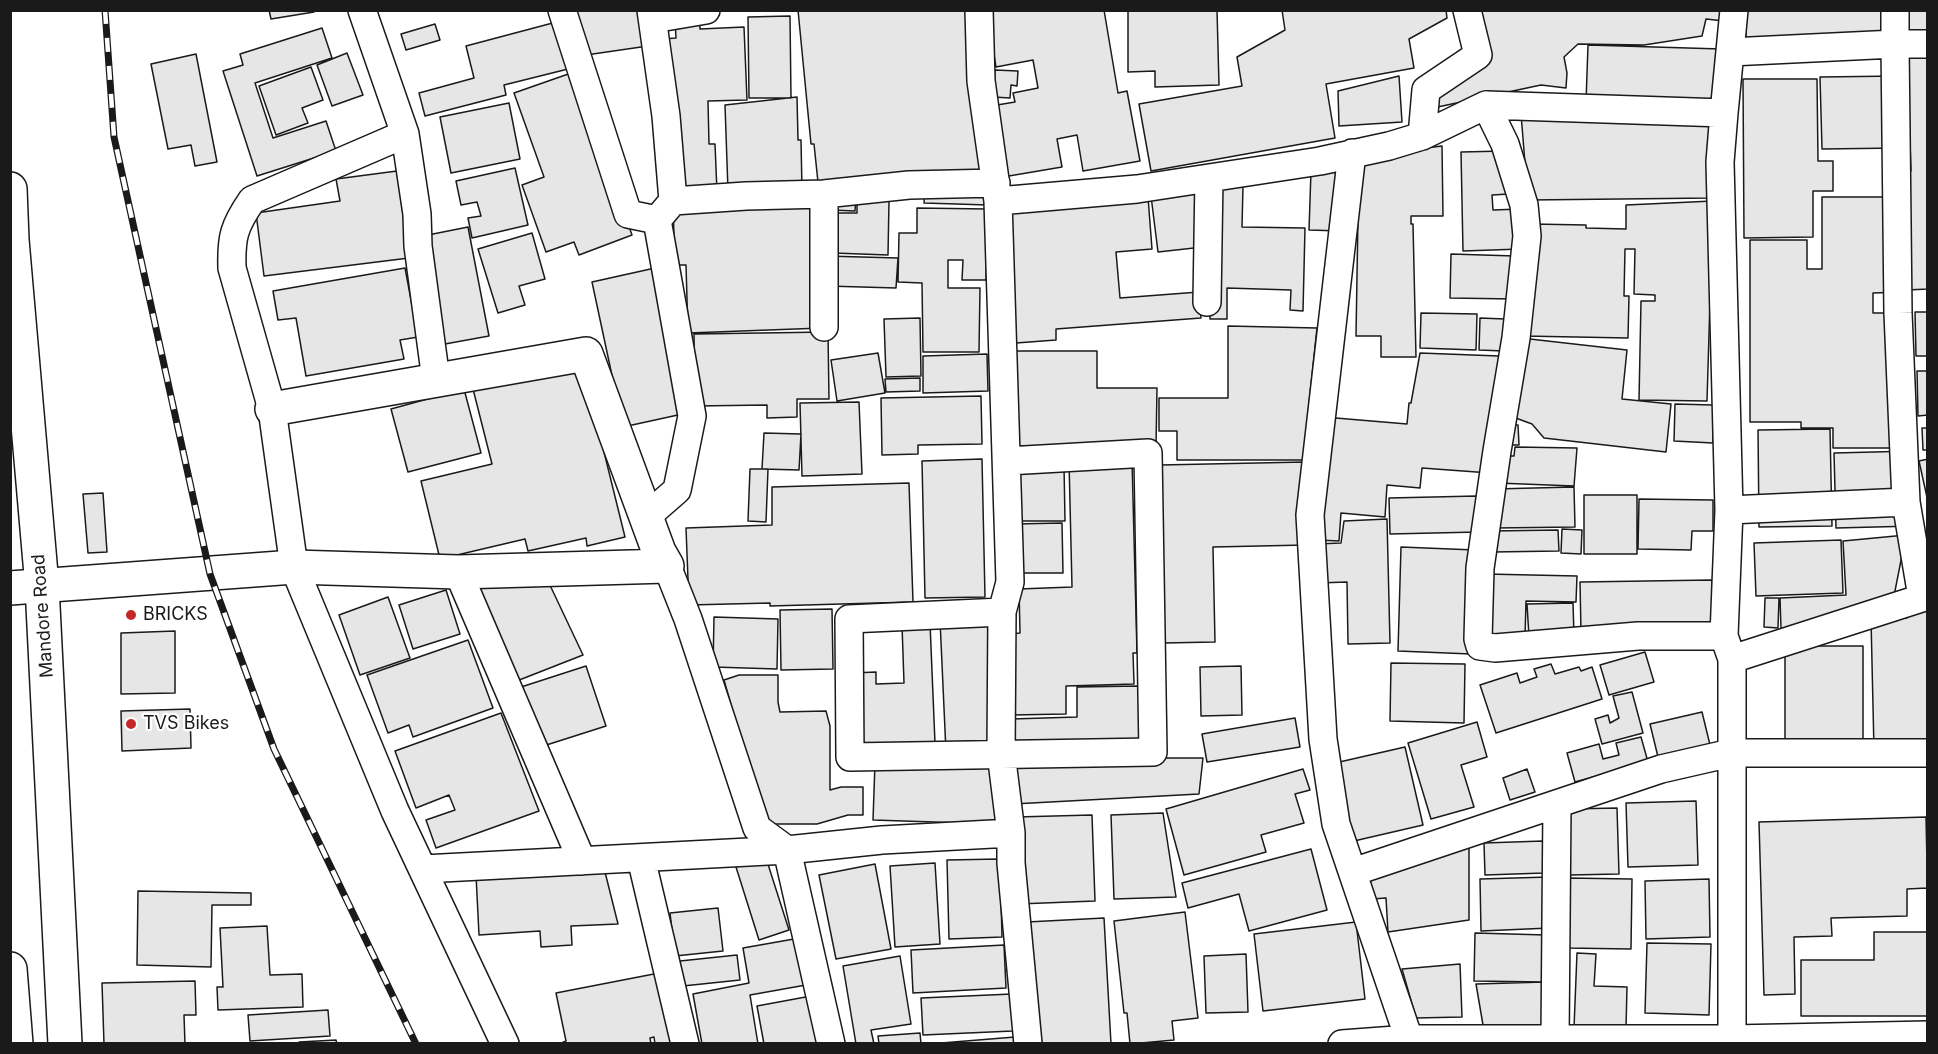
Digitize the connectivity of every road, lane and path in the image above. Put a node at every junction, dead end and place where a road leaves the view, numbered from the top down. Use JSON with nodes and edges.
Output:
{"nodes":[{"id":1,"x":362,"y":10,"type":"edge"},
{"id":2,"x":562,"y":10,"type":"edge"},
{"id":3,"x":706,"y":10,"type":"edge"},
{"id":4,"x":979,"y":10,"type":"edge"},
{"id":5,"x":1467,"y":10,"type":"edge"},
{"id":6,"x":1734,"y":10,"type":"edge"},
{"id":7,"x":1895,"y":10,"type":"edge"},
{"id":8,"x":652,"y":15,"type":"edge"},
{"id":9,"x":1895,"y":44,"type":"junction"},
{"id":10,"x":1928,"y":44,"type":"edge"},
{"id":11,"x":1730,"y":52,"type":"junction"},
{"id":12,"x":1486,"y":105,"type":"junction"},
{"id":13,"x":1725,"y":112,"type":"junction"},
{"id":14,"x":405,"y":134,"type":"junction"},
{"id":15,"x":1422,"y":135,"type":"junction"},
{"id":16,"x":1352,"y":153,"type":"junction"},
{"id":17,"x":1209,"y":178,"type":"junction"},
{"id":18,"x":10,"y":189,"type":"edge"},
{"id":19,"x":997,"y":192,"type":"junction"},
{"id":20,"x":824,"y":194,"type":"junction"},
{"id":21,"x":665,"y":211,"type":"junction"},
{"id":22,"x":1207,"y":302,"type":"dead end"},
{"id":23,"x":824,"y":327,"type":"dead end"},
{"id":24,"x":436,"y":380,"type":"junction"},
{"id":25,"x":272,"y":409,"type":"junction"},
{"id":26,"x":1007,"y":461,"type":"junction"},
{"id":27,"x":1906,"y":502,"type":"junction"},
{"id":28,"x":1729,"y":510,"type":"junction"},
{"id":29,"x":646,"y":517,"type":"junction"},
{"id":30,"x":668,"y":566,"type":"junction"},
{"id":31,"x":294,"y":567,"type":"junction"},
{"id":32,"x":458,"y":572,"type":"junction"},
{"id":33,"x":26,"y":587,"type":"edge"},
{"id":34,"x":1925,"y":596,"type":"edge"},
{"id":35,"x":1002,"y":612,"type":"junction"},
{"id":36,"x":1728,"y":647,"type":"junction"},
{"id":37,"x":1001,"y":753,"type":"junction"},
{"id":38,"x":1731,"y":753,"type":"junction"},
{"id":39,"x":1928,"y":753,"type":"edge"},
{"id":40,"x":1557,"y":804,"type":"junction"},
{"id":41,"x":1011,"y":833,"type":"junction"},
{"id":42,"x":787,"y":850,"type":"junction"},
{"id":43,"x":641,"y":858,"type":"junction"},
{"id":44,"x":582,"y":861,"type":"junction"},
{"id":45,"x":423,"y":869,"type":"junction"},
{"id":46,"x":1353,"y":872,"type":"junction"},
{"id":47,"x":10,"y":969,"type":"edge"},
{"id":48,"x":1928,"y":1035,"type":"edge"},
{"id":49,"x":1409,"y":1039,"type":"junction"},
{"id":50,"x":1555,"y":1039,"type":"junction"},
{"id":51,"x":1437,"y":1041,"type":"edge"},
{"id":52,"x":1732,"y":1041,"type":"edge"},
{"id":53,"x":1344,"y":1043,"type":"edge"},
{"id":54,"x":16,"y":1044,"type":"edge"},
{"id":55,"x":65,"y":1044,"type":"edge"},
{"id":56,"x":505,"y":1044,"type":"edge"},
{"id":57,"x":685,"y":1044,"type":"edge"},
{"id":58,"x":831,"y":1044,"type":"edge"},
{"id":59,"x":1028,"y":1044,"type":"edge"}],
"edges":[{"from":1,"to":14,"type":"street"},
{"from":2,"to":21,"type":"street"},
{"from":3,"to":8,"type":"street"},
{"from":4,"to":19,"type":"street"},
{"from":5,"to":15,"type":"street"},
{"from":6,"to":11,"type":"street"},
{"from":7,"to":9,"type":"street"},
{"from":8,"to":21,"type":"street"},
{"from":9,"to":10,"type":"street"},
{"from":9,"to":11,"type":"street"},
{"from":9,"to":27,"type":"street"},
{"from":11,"to":13,"type":"street"},
{"from":12,"to":13,"type":"street"},
{"from":12,"to":15,"type":"street"},
{"from":12,"to":36,"type":"street"},
{"from":13,"to":28,"type":"street"},
{"from":14,"to":24,"type":"street"},
{"from":14,"to":25,"type":"street"},
{"from":15,"to":16,"type":"street"},
{"from":16,"to":17,"type":"street"},
{"from":16,"to":46,"type":"street"},
{"from":17,"to":19,"type":"street"},
{"from":17,"to":22,"type":"street"},
{"from":18,"to":33,"type":"main road","name":"Mandore Road"},
{"from":19,"to":20,"type":"street"},
{"from":19,"to":26,"type":"street"},
{"from":20,"to":21,"type":"street"},
{"from":20,"to":23,"type":"street"},
{"from":21,"to":29,"type":"street"},
{"from":24,"to":25,"type":"main road"},
{"from":24,"to":29,"type":"main road"},
{"from":25,"to":31,"type":"street"},
{"from":26,"to":35,"type":"street"},
{"from":26,"to":37,"type":"street"},
{"from":27,"to":28,"type":"street"},
{"from":27,"to":34,"type":"street"},
{"from":28,"to":36,"type":"street"},
{"from":29,"to":30,"type":"main road"},
{"from":30,"to":32,"type":"main road"},
{"from":30,"to":42,"type":"street"},
{"from":31,"to":32,"type":"main road"},
{"from":31,"to":33,"type":"main road"},
{"from":31,"to":45,"type":"street"},
{"from":32,"to":44,"type":"street"},
{"from":33,"to":55,"type":"main road","name":"Mandore Road"},
{"from":34,"to":36,"type":"street"},
{"from":35,"to":37,"type":"street"},
{"from":35,"to":37,"type":"street"},
{"from":36,"to":38,"type":"street"},
{"from":37,"to":41,"type":"street"},
{"from":38,"to":39,"type":"street"},
{"from":38,"to":40,"type":"street"},
{"from":38,"to":52,"type":"street"},
{"from":40,"to":46,"type":"street"},
{"from":40,"to":50,"type":"street"},
{"from":41,"to":42,"type":"street"},
{"from":41,"to":59,"type":"street"},
{"from":42,"to":43,"type":"street"},
{"from":42,"to":58,"type":"street"},
{"from":43,"to":44,"type":"street"},
{"from":43,"to":57,"type":"street"},
{"from":44,"to":45,"type":"street"},
{"from":45,"to":56,"type":"street"},
{"from":46,"to":49,"type":"street"},
{"from":47,"to":54,"type":"main road"},
{"from":48,"to":52,"type":"street"},
{"from":49,"to":51,"type":"street"},
{"from":49,"to":53,"type":"street"},
{"from":50,"to":51,"type":"street"},
{"from":50,"to":52,"type":"street"}]}
